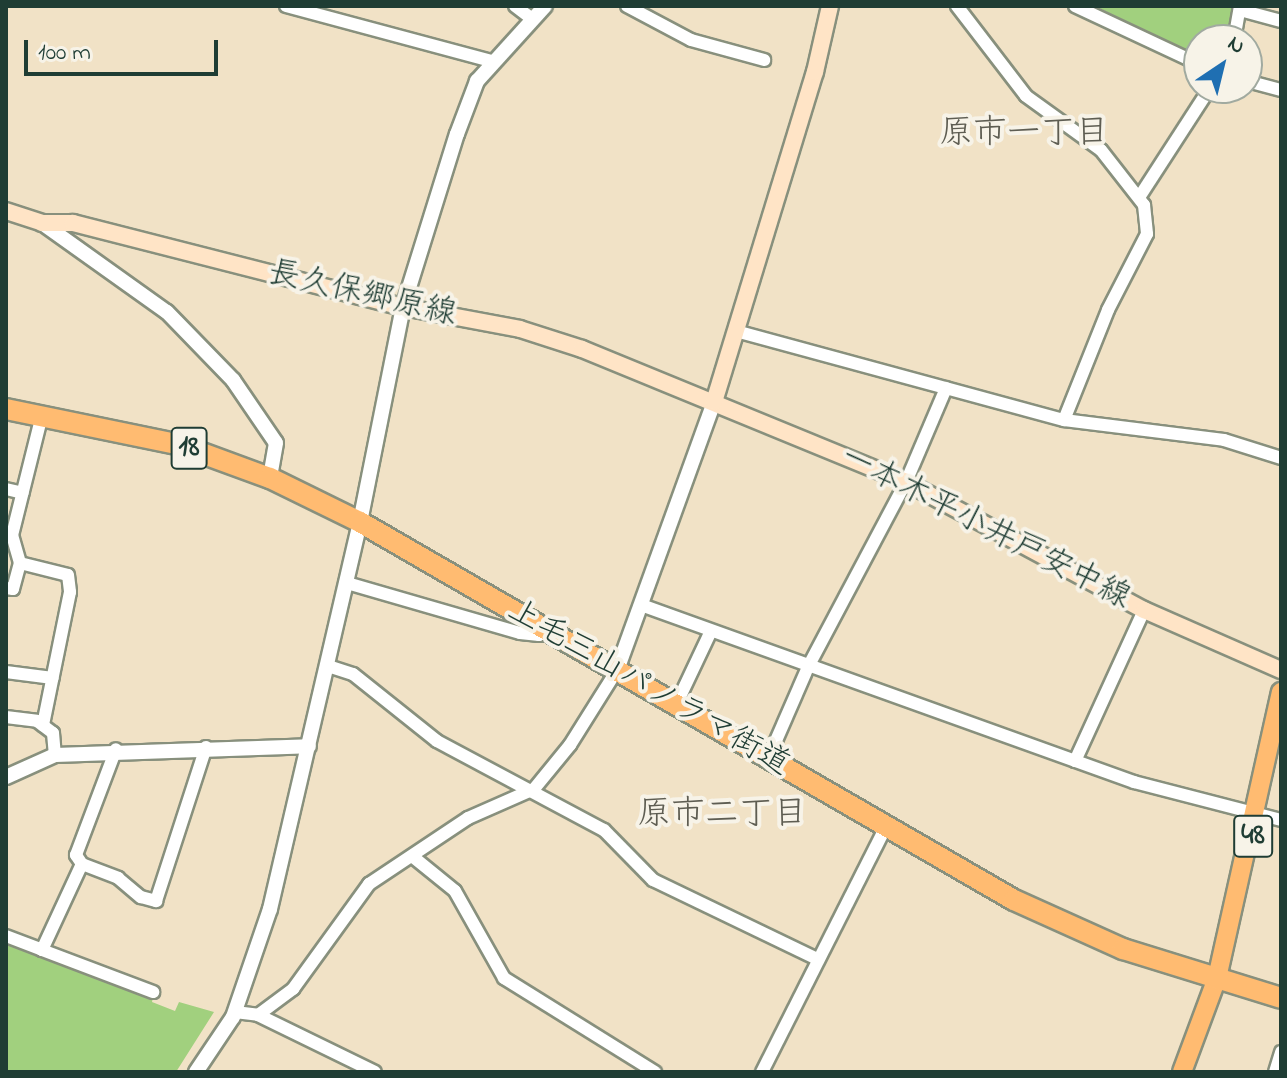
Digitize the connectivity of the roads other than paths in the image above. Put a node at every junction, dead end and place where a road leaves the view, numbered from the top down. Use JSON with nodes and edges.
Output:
{"nodes":[{"id":1,"x":286,"y":6,"type":"edge"},
{"id":2,"x":515,"y":6,"type":"edge"},
{"id":3,"x":545,"y":6,"type":"edge"},
{"id":4,"x":627,"y":6,"type":"edge"},
{"id":5,"x":830,"y":6,"type":"edge"},
{"id":6,"x":957,"y":6,"type":"edge"},
{"id":7,"x":1078,"y":7,"type":"edge"},
{"id":8,"x":1240,"y":8,"type":"edge"},
{"id":9,"x":532,"y":19,"type":"junction"},
{"id":10,"x":1281,"y":21,"type":"edge"},
{"id":11,"x":1183,"y":56,"type":"edge"},
{"id":12,"x":764,"y":60,"type":"dead end"},
{"id":13,"x":491,"y":61,"type":"junction"},
{"id":14,"x":1200,"y":104,"type":"edge"},
{"id":15,"x":1140,"y":196,"type":"junction"},
{"id":16,"x":6,"y":211,"type":"edge"},
{"id":17,"x":42,"y":223,"type":"junction"},
{"id":18,"x":403,"y":307,"type":"junction"},
{"id":19,"x":736,"y":331,"type":"junction"},
{"id":20,"x":946,"y":388,"type":"junction"},
{"id":21,"x":714,"y":402,"type":"junction"},
{"id":22,"x":6,"y":409,"type":"edge"},
{"id":23,"x":42,"y":415,"type":"junction"},
{"id":24,"x":1064,"y":420,"type":"junction"},
{"id":25,"x":1281,"y":458,"type":"edge"},
{"id":26,"x":270,"y":478,"type":"junction"},
{"id":27,"x":906,"y":482,"type":"junction"},
{"id":28,"x":6,"y":489,"type":"edge"},
{"id":29,"x":23,"y":493,"type":"junction"},
{"id":30,"x":360,"y":522,"type":"junction"},
{"id":31,"x":20,"y":563,"type":"junction"},
{"id":32,"x":347,"y":583,"type":"junction"},
{"id":33,"x":6,"y":588,"type":"edge"},
{"id":34,"x":644,"y":606,"type":"junction"},
{"id":35,"x":1144,"y":610,"type":"junction"},
{"id":36,"x":542,"y":627,"type":"junction"},
{"id":37,"x":711,"y":631,"type":"junction"},
{"id":38,"x":328,"y":666,"type":"junction"},
{"id":39,"x":808,"y":667,"type":"junction"},
{"id":40,"x":617,"y":670,"type":"junction"},
{"id":41,"x":1281,"y":670,"type":"edge"},
{"id":42,"x":6,"y":672,"type":"edge"},
{"id":43,"x":53,"y":678,"type":"junction"},
{"id":44,"x":1281,"y":692,"type":"edge"},
{"id":45,"x":676,"y":705,"type":"junction"},
{"id":46,"x":6,"y":717,"type":"edge"},
{"id":47,"x":43,"y":725,"type":"junction"},
{"id":48,"x":309,"y":746,"type":"junction"},
{"id":49,"x":206,"y":747,"type":"junction"},
{"id":50,"x":116,"y":749,"type":"junction"},
{"id":51,"x":55,"y":755,"type":"junction"},
{"id":52,"x":768,"y":759,"type":"junction"},
{"id":53,"x":1075,"y":761,"type":"junction"},
{"id":54,"x":6,"y":777,"type":"edge"},
{"id":55,"x":534,"y":789,"type":"junction"},
{"id":56,"x":1258,"y":812,"type":"junction"},
{"id":57,"x":1281,"y":820,"type":"edge"},
{"id":58,"x":886,"y":826,"type":"junction"},
{"id":59,"x":412,"y":856,"type":"junction"},
{"id":60,"x":82,"y":864,"type":"junction"},
{"id":61,"x":6,"y":936,"type":"edge"},
{"id":62,"x":42,"y":950,"type":"junction"},
{"id":63,"x":815,"y":958,"type":"junction"},
{"id":64,"x":1217,"y":978,"type":"junction"},
{"id":65,"x":153,"y":992,"type":"dead end"},
{"id":66,"x":1281,"y":998,"type":"edge"},
{"id":67,"x":235,"y":1012,"type":"junction"},
{"id":68,"x":258,"y":1015,"type":"junction"},
{"id":69,"x":1281,"y":1052,"type":"edge"},
{"id":70,"x":196,"y":1072,"type":"edge"},
{"id":71,"x":375,"y":1072,"type":"edge"},
{"id":72,"x":655,"y":1072,"type":"edge"},
{"id":73,"x":762,"y":1072,"type":"edge"},
{"id":74,"x":1182,"y":1072,"type":"edge"},
{"id":75,"x":1275,"y":1072,"type":"edge"}],
"edges":[{"from":1,"to":13,"type":"street"},
{"from":2,"to":9,"type":"street"},
{"from":3,"to":9,"type":"street"},
{"from":4,"to":12,"type":"street"},
{"from":5,"to":19,"type":"main road"},
{"from":6,"to":15,"type":"street"},
{"from":7,"to":11,"type":"street"},
{"from":8,"to":10,"type":"street"},
{"from":9,"to":13,"type":"street"},
{"from":13,"to":18,"type":"street"},
{"from":14,"to":15,"type":"street"},
{"from":15,"to":24,"type":"street"},
{"from":16,"to":17,"type":"main road","name":"長久保郷原線"},
{"from":17,"to":18,"type":"main road","name":"長久保郷原線"},
{"from":17,"to":26,"type":"street"},
{"from":18,"to":21,"type":"main road","name":"長久保郷原線"},
{"from":18,"to":30,"type":"street"},
{"from":19,"to":20,"type":"street"},
{"from":19,"to":21,"type":"main road"},
{"from":20,"to":24,"type":"street"},
{"from":20,"to":27,"type":"street"},
{"from":21,"to":27,"type":"main road","name":"一本木平小井戸安中線"},
{"from":21,"to":34,"type":"street"},
{"from":22,"to":23,"type":"highway","name":"上毛三山パノラマ街道","number":"18"},
{"from":23,"to":26,"type":"highway","name":"上毛三山パノラマ街道","number":"18"},
{"from":23,"to":29,"type":"street"},
{"from":24,"to":25,"type":"street"},
{"from":26,"to":30,"type":"highway","name":"上毛三山パノラマ街道","number":"18"},
{"from":27,"to":35,"type":"main road","name":"一本木平小井戸安中線"},
{"from":27,"to":39,"type":"street"},
{"from":28,"to":29,"type":"street"},
{"from":29,"to":31,"type":"street"},
{"from":30,"to":32,"type":"street"},
{"from":30,"to":36,"type":"highway","name":"上毛三山パノラマ街道","number":"18"},
{"from":31,"to":33,"type":"street"},
{"from":31,"to":43,"type":"street"},
{"from":32,"to":36,"type":"street"},
{"from":32,"to":38,"type":"street"},
{"from":34,"to":37,"type":"street"},
{"from":34,"to":40,"type":"street"},
{"from":35,"to":41,"type":"main road","name":"一本木平小井戸安中線"},
{"from":35,"to":53,"type":"street"},
{"from":36,"to":40,"type":"highway","name":"上毛三山パノラマ街道","number":"18"},
{"from":37,"to":39,"type":"street"},
{"from":37,"to":45,"type":"street"},
{"from":38,"to":48,"type":"street"},
{"from":38,"to":55,"type":"street"},
{"from":39,"to":52,"type":"street"},
{"from":39,"to":53,"type":"street"},
{"from":40,"to":45,"type":"highway","name":"上毛三山パノラマ街道","number":"18"},
{"from":40,"to":55,"type":"street"},
{"from":42,"to":43,"type":"street"},
{"from":43,"to":47,"type":"street"},
{"from":44,"to":56,"type":"main road","number":"48"},
{"from":45,"to":52,"type":"highway","name":"上毛三山パノラマ街道","number":"18"},
{"from":46,"to":47,"type":"street"},
{"from":47,"to":51,"type":"street"},
{"from":48,"to":49,"type":"street"},
{"from":48,"to":67,"type":"street"},
{"from":49,"to":50,"type":"street"},
{"from":49,"to":60,"type":"street"},
{"from":50,"to":51,"type":"street"},
{"from":50,"to":60,"type":"street"},
{"from":51,"to":54,"type":"street"},
{"from":52,"to":58,"type":"highway","name":"上毛三山パノラマ街道","number":"18"},
{"from":53,"to":56,"type":"street"},
{"from":55,"to":59,"type":"street"},
{"from":55,"to":63,"type":"street"},
{"from":56,"to":57,"type":"street"},
{"from":56,"to":64,"type":"main road","number":"48"},
{"from":58,"to":63,"type":"street"},
{"from":58,"to":64,"type":"highway","name":"上毛三山パノラマ街道","number":"18"},
{"from":59,"to":68,"type":"street"},
{"from":59,"to":72,"type":"street"},
{"from":60,"to":62,"type":"street"},
{"from":61,"to":62,"type":"street"},
{"from":62,"to":65,"type":"street"},
{"from":63,"to":73,"type":"street"},
{"from":64,"to":66,"type":"highway","name":"上毛三山パノラマ街道","number":"18"},
{"from":64,"to":74,"type":"main road","number":"48"},
{"from":67,"to":68,"type":"street"},
{"from":67,"to":70,"type":"street"},
{"from":68,"to":71,"type":"street"},
{"from":69,"to":75,"type":"street"}]}
